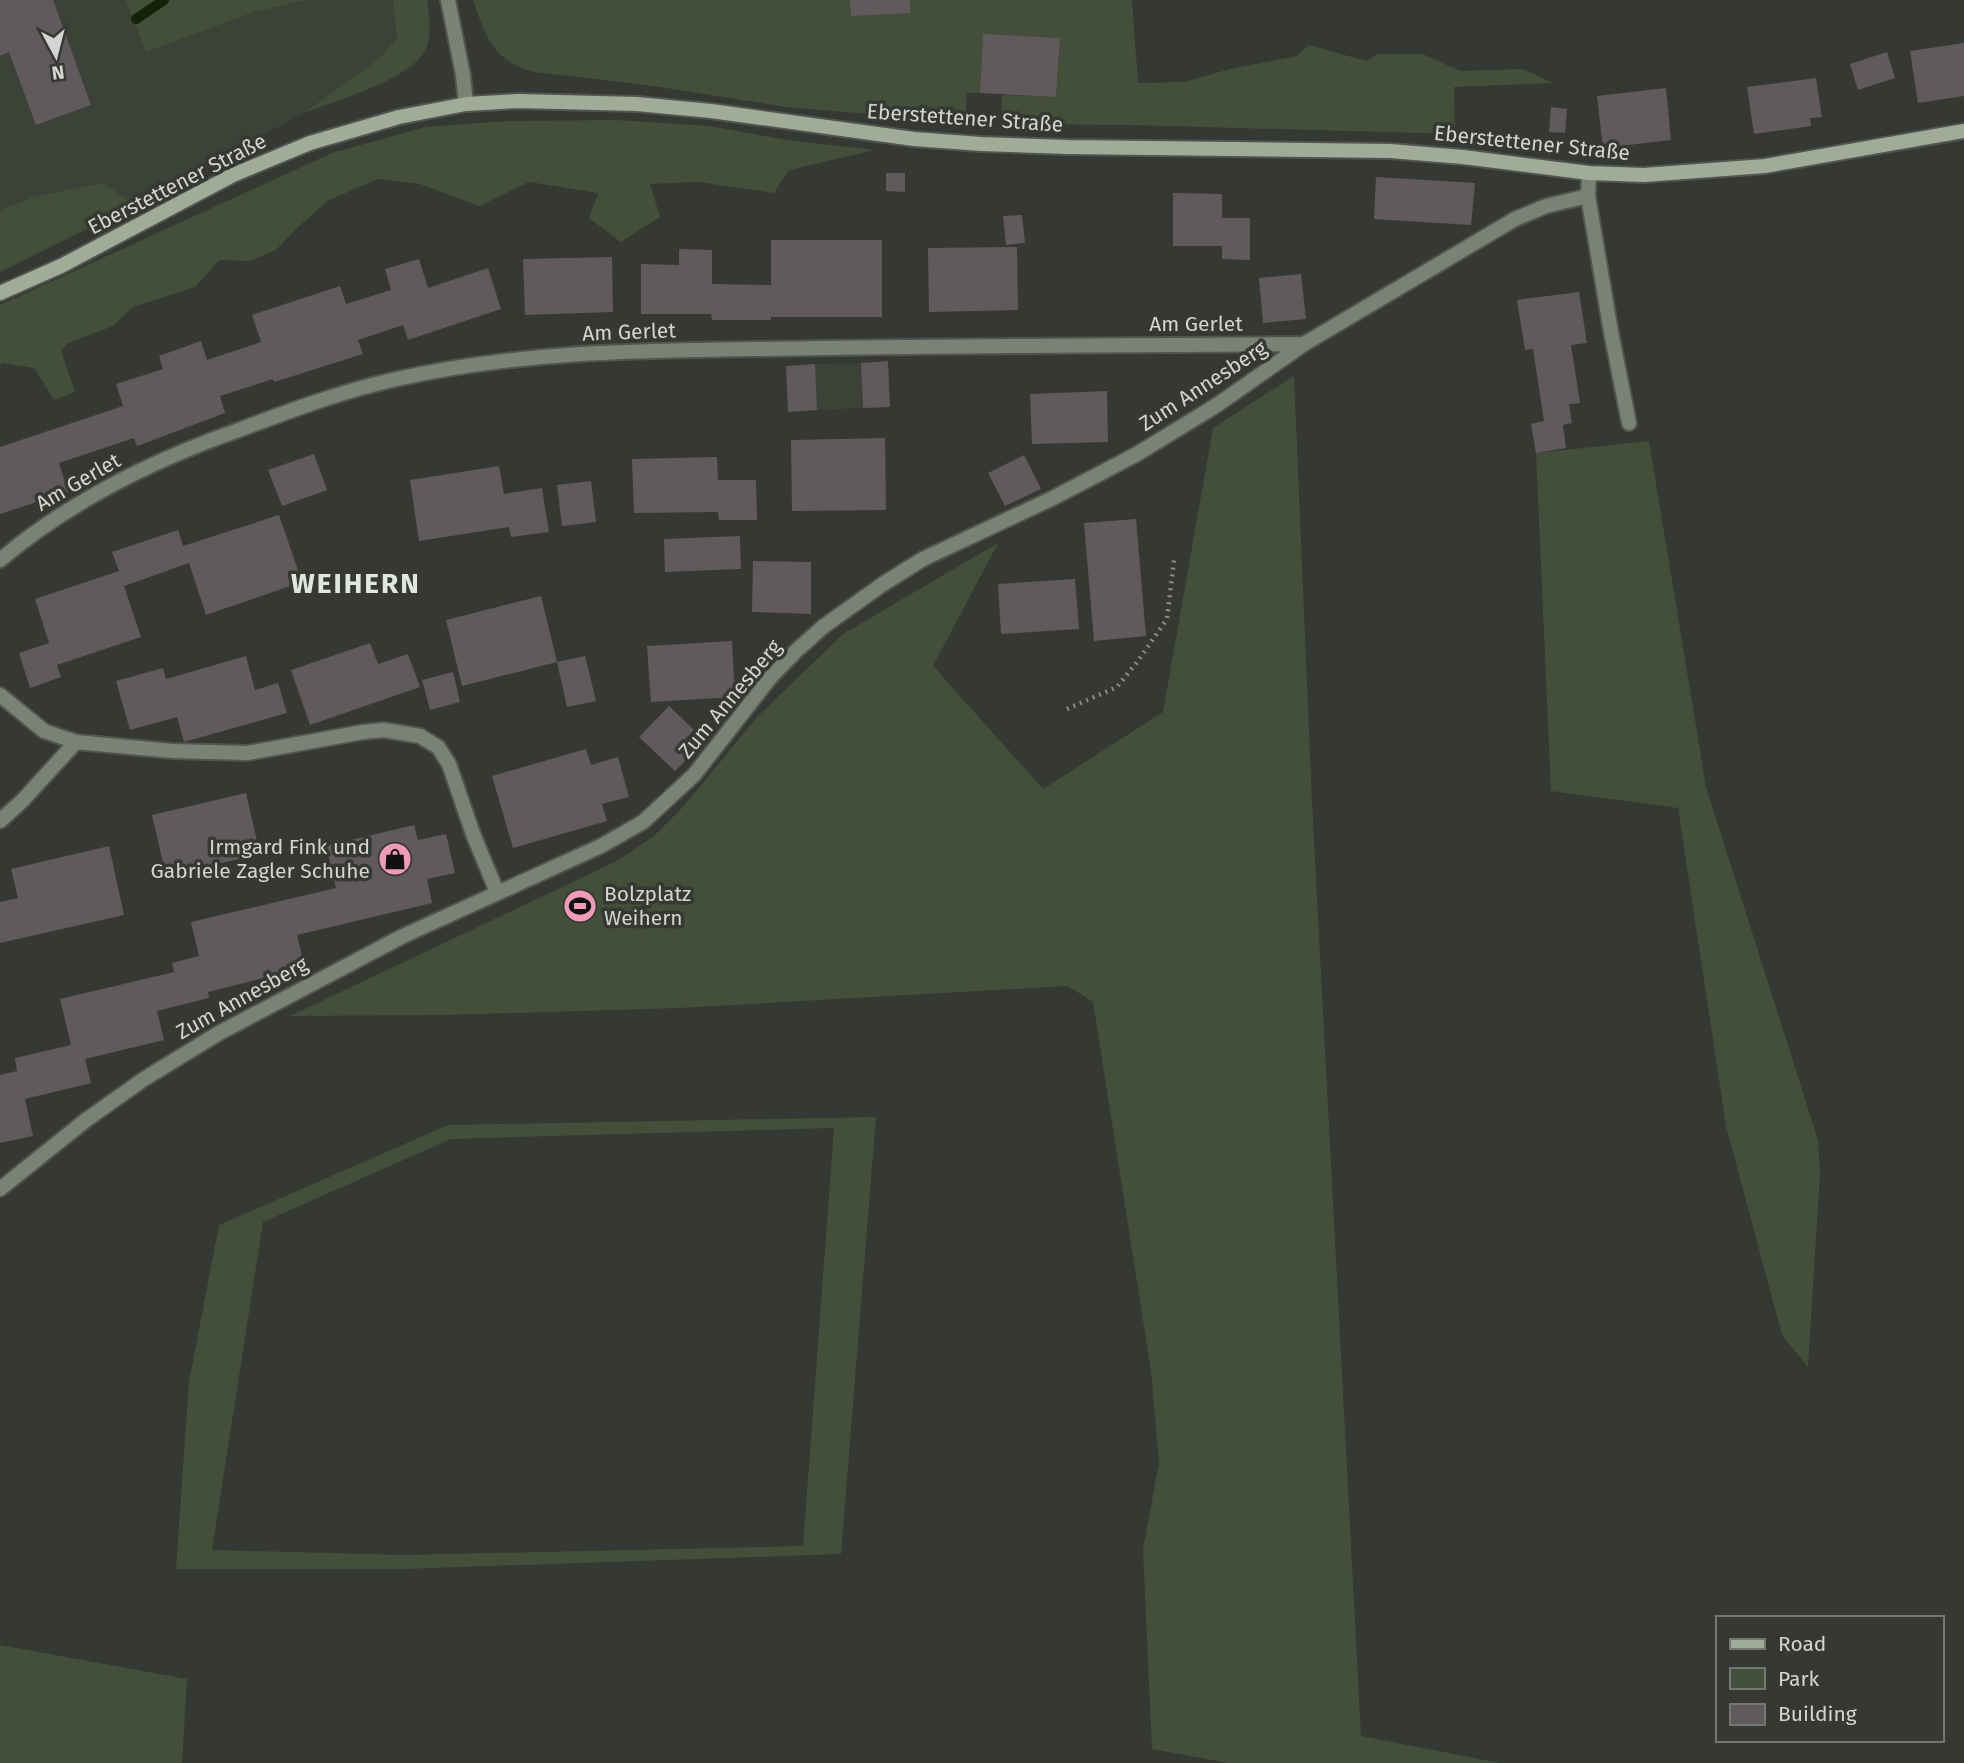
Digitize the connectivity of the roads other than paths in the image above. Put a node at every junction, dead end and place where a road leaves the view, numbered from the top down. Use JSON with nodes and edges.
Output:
{"nodes":[{"id":1,"x":448,"y":0,"type":"edge"},
{"id":2,"x":466,"y":104,"type":"junction"},
{"id":3,"x":1964,"y":131,"type":"edge"},
{"id":4,"x":1589,"y":173,"type":"junction"},
{"id":5,"x":1588,"y":196,"type":"junction"},
{"id":6,"x":0,"y":293,"type":"edge"},
{"id":7,"x":1304,"y":344,"type":"junction"},
{"id":8,"x":1629,"y":423,"type":"dead end"},
{"id":9,"x":0,"y":560,"type":"edge"},
{"id":10,"x":0,"y":695,"type":"edge"},
{"id":11,"x":76,"y":742,"type":"junction"},
{"id":12,"x":0,"y":821,"type":"edge"},
{"id":13,"x":497,"y":892,"type":"junction"},
{"id":14,"x":0,"y":1189,"type":"edge"}],
"edges":[{"from":1,"to":2,"type":"street"},
{"from":2,"to":4,"type":"main road","name":"Eberstettener Straße"},
{"from":2,"to":6,"type":"main road","name":"Eberstettener Straße"},
{"from":3,"to":4,"type":"main road","name":"Eberstettener Straße"},
{"from":4,"to":5,"type":"street"},
{"from":5,"to":7,"type":"street","name":"Zum Annesberg"},
{"from":5,"to":8,"type":"street"},
{"from":7,"to":9,"type":"street","name":"Am Gerlet"},
{"from":7,"to":13,"type":"street","name":"Zum Annesberg"},
{"from":10,"to":11,"type":"street"},
{"from":11,"to":12,"type":"street"},
{"from":11,"to":13,"type":"street"},
{"from":13,"to":14,"type":"street","name":"Zum Annesberg"}]}
